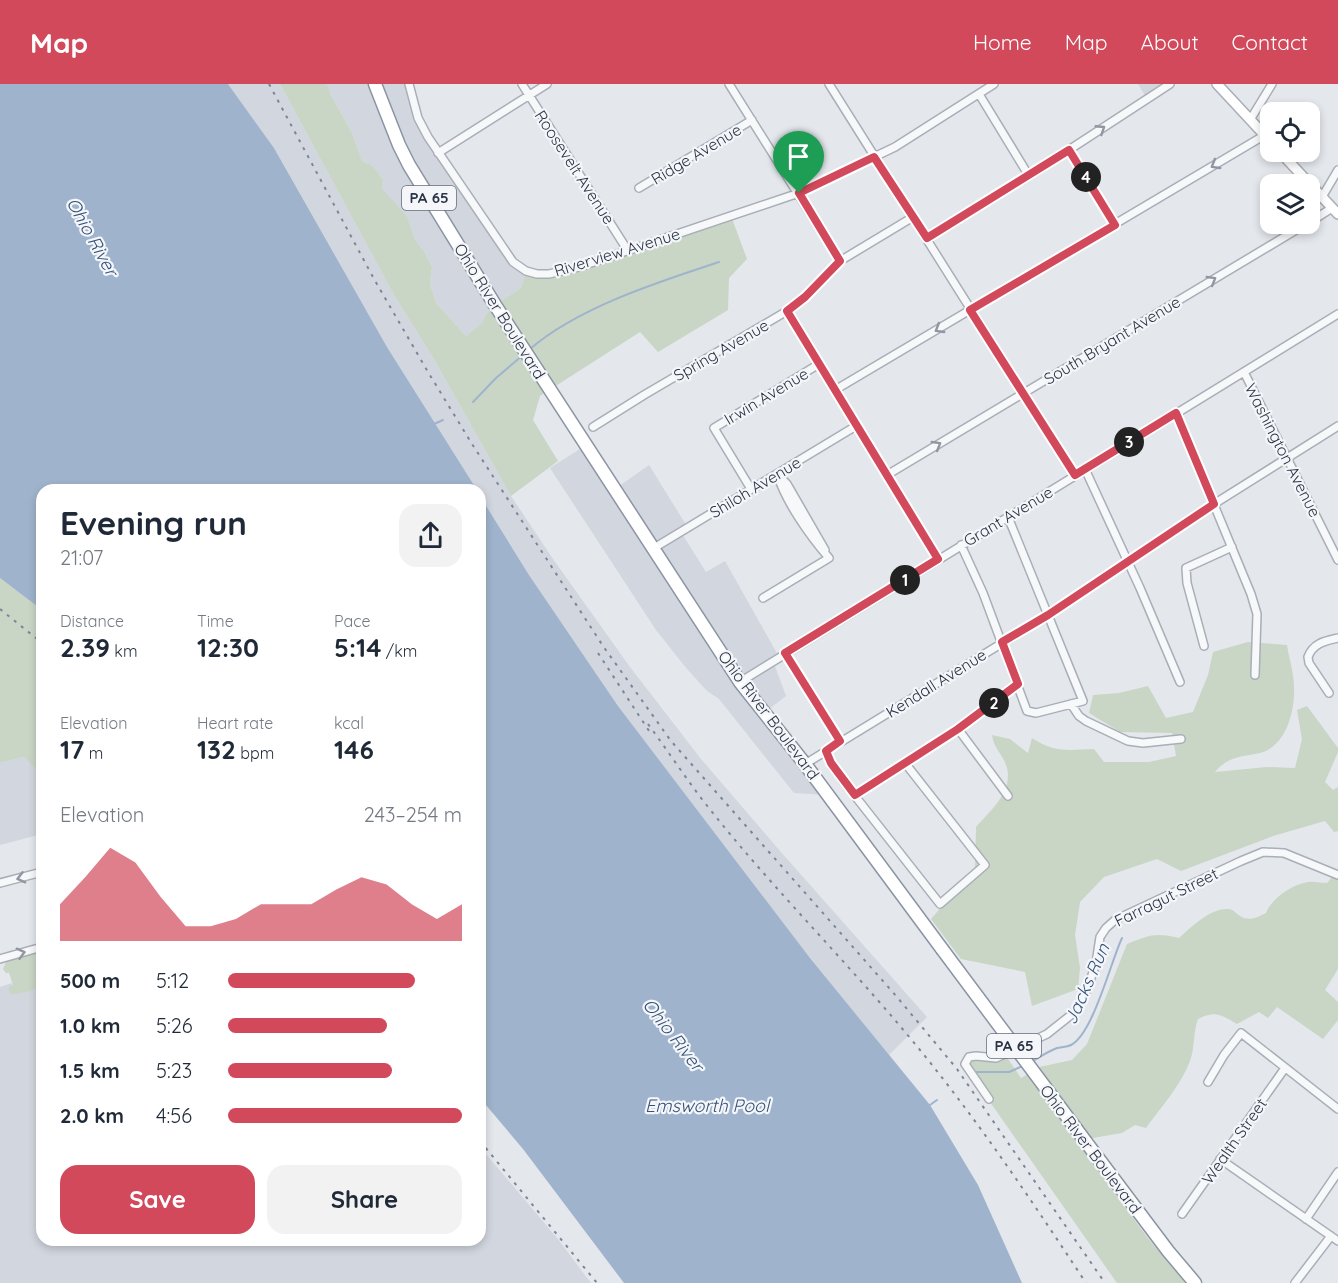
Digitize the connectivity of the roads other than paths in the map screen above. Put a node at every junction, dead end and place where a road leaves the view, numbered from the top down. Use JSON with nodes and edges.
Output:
{"nodes":[{"id":1,"x":375,"y":84,"type":"edge"},
{"id":2,"x":409,"y":84,"type":"edge"},
{"id":3,"x":522,"y":84,"type":"edge"},
{"id":4,"x":547,"y":84,"type":"edge"},
{"id":5,"x":729,"y":84,"type":"edge"},
{"id":6,"x":829,"y":84,"type":"edge"},
{"id":7,"x":994,"y":84,"type":"edge"},
{"id":8,"x":1170,"y":84,"type":"edge"},
{"id":9,"x":1217,"y":84,"type":"edge"},
{"id":10,"x":1272,"y":84,"type":"edge"},
{"id":11,"x":979,"y":94,"type":"junction"},
{"id":12,"x":529,"y":95,"type":"junction"},
{"id":13,"x":752,"y":120,"type":"junction"},
{"id":14,"x":1250,"y":120,"type":"junction"},
{"id":15,"x":1260,"y":130,"type":"edge"},
{"id":16,"x":1260,"y":143,"type":"edge"},
{"id":17,"x":1069,"y":150,"type":"junction"},
{"id":18,"x":438,"y":153,"type":"junction"},
{"id":19,"x":874,"y":157,"type":"junction"},
{"id":20,"x":1289,"y":162,"type":"edge"},
{"id":21,"x":1338,"y":170,"type":"edge"},
{"id":22,"x":1029,"y":176,"type":"junction"},
{"id":23,"x":639,"y":188,"type":"dead end"},
{"id":24,"x":799,"y":193,"type":"junction"},
{"id":25,"x":1322,"y":197,"type":"junction"},
{"id":26,"x":1336,"y":209,"type":"edge"},
{"id":27,"x":913,"y":217,"type":"junction"},
{"id":28,"x":1320,"y":217,"type":"edge"},
{"id":29,"x":1115,"y":225,"type":"junction"},
{"id":30,"x":1290,"y":234,"type":"edge"},
{"id":31,"x":927,"y":238,"type":"junction"},
{"id":32,"x":628,"y":251,"type":"junction"},
{"id":33,"x":840,"y":261,"type":"junction"},
{"id":34,"x":970,"y":310,"type":"junction"},
{"id":35,"x":787,"y":311,"type":"junction"},
{"id":36,"x":1338,"y":314,"type":"edge"},
{"id":37,"x":819,"y":364,"type":"junction"},
{"id":38,"x":1244,"y":372,"type":"junction"},
{"id":39,"x":835,"y":390,"type":"junction"},
{"id":40,"x":1022,"y":394,"type":"junction"},
{"id":41,"x":1176,"y":413,"type":"junction"},
{"id":42,"x":856,"y":426,"type":"junction"},
{"id":43,"x":1338,"y":426,"type":"edge"},
{"id":44,"x":593,"y":427,"type":"dead end"},
{"id":45,"x":1287,"y":458,"type":"junction"},
{"id":46,"x":1085,"y":469,"type":"junction"},
{"id":47,"x":777,"y":474,"type":"junction"},
{"id":48,"x":1075,"y":475,"type":"junction"},
{"id":49,"x":887,"y":476,"type":"junction"},
{"id":50,"x":751,"y":489,"type":"junction"},
{"id":51,"x":1214,"y":504,"type":"junction"},
{"id":52,"x":1008,"y":516,"type":"junction"},
{"id":53,"x":961,"y":545,"type":"junction"},
{"id":54,"x":1232,"y":547,"type":"junction"},
{"id":55,"x":654,"y":548,"type":"junction"},
{"id":56,"x":938,"y":559,"type":"junction"},
{"id":57,"x":1338,"y":560,"type":"edge"},
{"id":58,"x":1128,"y":562,"type":"junction"},
{"id":59,"x":763,"y":598,"type":"dead end"},
{"id":60,"x":1048,"y":615,"type":"junction"},
{"id":61,"x":1338,"y":638,"type":"edge"},
{"id":62,"x":1002,"y":642,"type":"junction"},
{"id":63,"x":1204,"y":646,"type":"dead end"},
{"id":64,"x":785,"y":653,"type":"junction"},
{"id":65,"x":1255,"y":675,"type":"dead end"},
{"id":66,"x":740,"y":682,"type":"junction"},
{"id":67,"x":1180,"y":682,"type":"dead end"},
{"id":68,"x":1018,"y":684,"type":"junction"},
{"id":69,"x":1329,"y":693,"type":"dead end"},
{"id":70,"x":1071,"y":704,"type":"junction"},
{"id":71,"x":958,"y":729,"type":"junction"},
{"id":72,"x":1180,"y":739,"type":"dead end"},
{"id":73,"x":840,"y":741,"type":"junction"},
{"id":74,"x":826,"y":751,"type":"junction"},
{"id":75,"x":905,"y":763,"type":"junction"},
{"id":76,"x":805,"y":764,"type":"junction"},
{"id":77,"x":855,"y":795,"type":"junction"},
{"id":78,"x":1008,"y":796,"type":"dead end"},
{"id":79,"x":36,"y":874,"type":"edge"},
{"id":80,"x":1338,"y":875,"type":"edge"},
{"id":81,"x":0,"y":883,"type":"edge"},
{"id":82,"x":36,"y":949,"type":"edge"},
{"id":83,"x":0,"y":959,"type":"edge"},
{"id":84,"x":1285,"y":1068,"type":"junction"},
{"id":85,"x":1208,"y":1082,"type":"dead end"},
{"id":86,"x":989,"y":1099,"type":"dead end"},
{"id":87,"x":1338,"y":1109,"type":"edge"},
{"id":88,"x":1221,"y":1159,"type":"junction"},
{"id":89,"x":1338,"y":1172,"type":"edge"},
{"id":90,"x":1182,"y":1214,"type":"dead end"},
{"id":91,"x":1306,"y":1219,"type":"junction"},
{"id":92,"x":1335,"y":1239,"type":"edge"},
{"id":93,"x":1195,"y":1283,"type":"edge"},
{"id":94,"x":1295,"y":1283,"type":"edge"}],
"edges":[{"from":1,"to":55,"type":"highway","name":"Ohio River Boulevard","number":"PA 65"},
{"from":2,"to":18,"type":"street","name":"Riverview Avenue"},
{"from":3,"to":12,"type":"street","name":"Roosevelt Avenue"},
{"from":4,"to":12,"type":"street"},
{"from":5,"to":13,"type":"street"},
{"from":6,"to":19,"type":"street"},
{"from":7,"to":11,"type":"street","name":"Riverview Avenue"},
{"from":17,"to":8,"type":"street","one_way":true},
{"from":9,"to":14,"type":"street"},
{"from":10,"to":14,"type":"street"},
{"from":11,"to":19,"type":"street","name":"Riverview Avenue"},
{"from":11,"to":22,"type":"street"},
{"from":12,"to":18,"type":"street"},
{"from":12,"to":32,"type":"street","name":"Roosevelt Avenue"},
{"from":13,"to":23,"type":"street","name":"Ridge Avenue"},
{"from":13,"to":24,"type":"street"},
{"from":14,"to":15,"type":"street"},
{"from":16,"to":29,"type":"street","one_way":true},
{"from":17,"to":22,"type":"street"},
{"from":17,"to":29,"type":"street"},
{"from":18,"to":32,"type":"street","name":"Riverview Avenue"},
{"from":19,"to":24,"type":"street","name":"Riverview Avenue"},
{"from":19,"to":27,"type":"street"},
{"from":20,"to":25,"type":"street"},
{"from":21,"to":25,"type":"street"},
{"from":22,"to":31,"type":"street"},
{"from":24,"to":32,"type":"street","name":"Riverview Avenue"},
{"from":24,"to":33,"type":"street"},
{"from":25,"to":26,"type":"street"},
{"from":26,"to":28,"type":"street","name":"South Bryant Avenue"},
{"from":27,"to":31,"type":"street"},
{"from":27,"to":33,"type":"street","name":"Spring Avenue"},
{"from":29,"to":34,"type":"street"},
{"from":40,"to":30,"type":"street","name":"South Bryant Avenue","one_way":true},
{"from":31,"to":34,"type":"street"},
{"from":33,"to":35,"type":"street","name":"Spring Avenue"},
{"from":34,"to":39,"type":"street","one_way":true},
{"from":34,"to":40,"type":"street"},
{"from":35,"to":37,"type":"street"},
{"from":35,"to":44,"type":"street","name":"Spring Avenue"},
{"from":36,"to":38,"type":"street","name":"Grant Avenue"},
{"from":37,"to":39,"type":"street"},
{"from":37,"to":50,"type":"street","name":"Irwin Avenue"},
{"from":38,"to":41,"type":"street","name":"Grant Avenue"},
{"from":38,"to":45,"type":"street","name":"Washington Avenue"},
{"from":39,"to":42,"type":"street"},
{"from":40,"to":48,"type":"street"},
{"from":49,"to":40,"type":"street","name":"South Bryant Avenue","one_way":true},
{"from":41,"to":46,"type":"street","name":"Grant Avenue"},
{"from":41,"to":51,"type":"street"},
{"from":42,"to":47,"type":"street","name":"Shiloh Avenue"},
{"from":42,"to":49,"type":"street"},
{"from":43,"to":45,"type":"street","name":"Kendall Avenue"},
{"from":45,"to":51,"type":"street","name":"Kendall Avenue"},
{"from":45,"to":57,"type":"street","name":"Washington Avenue"},
{"from":46,"to":48,"type":"street","name":"Grant Avenue"},
{"from":46,"to":58,"type":"street"},
{"from":47,"to":50,"type":"street","name":"Shiloh Avenue"},
{"from":47,"to":59,"type":"street"},
{"from":48,"to":52,"type":"street","name":"Grant Avenue"},
{"from":49,"to":56,"type":"street"},
{"from":50,"to":55,"type":"street","name":"Shiloh Avenue"},
{"from":51,"to":54,"type":"street"},
{"from":51,"to":58,"type":"street","name":"Kendall Avenue"},
{"from":52,"to":53,"type":"street","name":"Grant Avenue"},
{"from":52,"to":60,"type":"street"},
{"from":53,"to":56,"type":"street","name":"Grant Avenue"},
{"from":53,"to":62,"type":"street"},
{"from":54,"to":63,"type":"street"},
{"from":54,"to":65,"type":"street"},
{"from":55,"to":66,"type":"highway","name":"Ohio River Boulevard","number":"PA 65"},
{"from":56,"to":64,"type":"street","name":"Grant Avenue"},
{"from":58,"to":60,"type":"street","name":"Kendall Avenue"},
{"from":58,"to":67,"type":"street"},
{"from":60,"to":62,"type":"street","name":"Kendall Avenue"},
{"from":60,"to":70,"type":"street"},
{"from":61,"to":69,"type":"street"},
{"from":62,"to":68,"type":"street"},
{"from":62,"to":73,"type":"street","name":"Kendall Avenue"},
{"from":64,"to":66,"type":"street","name":"Grant Avenue"},
{"from":64,"to":73,"type":"street"},
{"from":66,"to":76,"type":"highway","name":"Ohio River Boulevard","number":"PA 65"},
{"from":68,"to":70,"type":"street"},
{"from":68,"to":71,"type":"street"},
{"from":70,"to":72,"type":"street"},
{"from":71,"to":75,"type":"street"},
{"from":71,"to":78,"type":"street"},
{"from":73,"to":74,"type":"street","name":"Kendall Avenue"},
{"from":74,"to":76,"type":"street","name":"Kendall Avenue"},
{"from":74,"to":77,"type":"street"},
{"from":75,"to":77,"type":"street"},
{"from":75,"to":77,"type":"street"},
{"from":76,"to":93,"type":"highway","name":"Ohio River Boulevard","number":"PA 65","bridge":true},
{"from":79,"to":81,"type":"street","one_way":true},
{"from":80,"to":86,"type":"street","name":"Farragut Street"},
{"from":83,"to":82,"type":"street","one_way":true},
{"from":84,"to":85,"type":"street"},
{"from":84,"to":87,"type":"street"},
{"from":84,"to":88,"type":"street","name":"Wealth Street"},
{"from":88,"to":90,"type":"street","name":"Wealth Street"},
{"from":88,"to":91,"type":"street"},
{"from":89,"to":91,"type":"street"},
{"from":91,"to":92,"type":"street"},
{"from":92,"to":94,"type":"street"}]}
